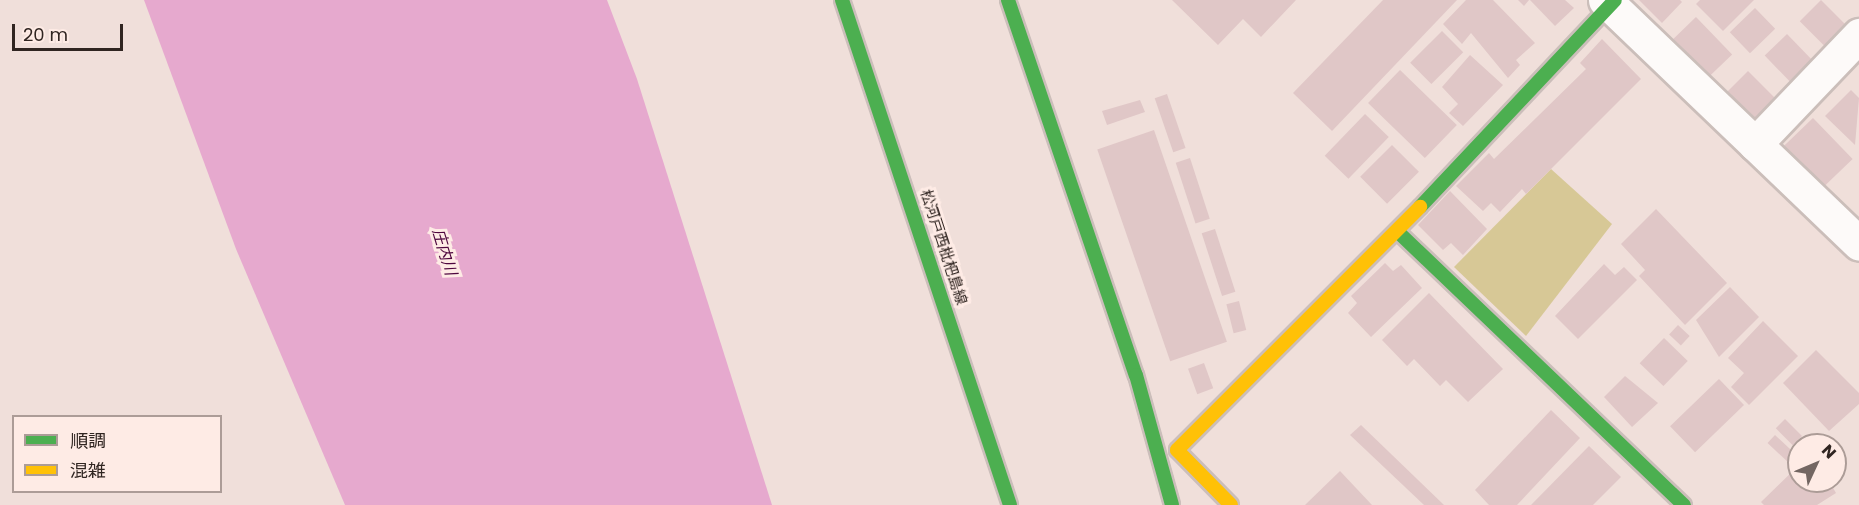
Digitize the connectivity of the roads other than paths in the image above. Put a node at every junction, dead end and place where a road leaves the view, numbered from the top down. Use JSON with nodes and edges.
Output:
{"nodes":[{"id":1,"x":842,"y":0,"type":"edge"},
{"id":2,"x":1008,"y":0,"type":"edge"},
{"id":3,"x":1610,"y":2,"type":"edge"},
{"id":4,"x":1859,"y":35,"type":"edge"},
{"id":5,"x":1755,"y":144,"type":"junction"},
{"id":6,"x":1397,"y":231,"type":"junction"},
{"id":7,"x":1859,"y":244,"type":"edge"},
{"id":8,"x":1169,"y":458,"type":"junction"},
{"id":9,"x":1010,"y":505,"type":"edge"},
{"id":10,"x":1172,"y":505,"type":"edge"},
{"id":11,"x":1231,"y":505,"type":"edge"},
{"id":12,"x":1684,"y":505,"type":"edge"}],
"edges":[{"from":1,"to":9,"type":"street","name":"松河戸西枇杷島線"},
{"from":2,"to":8,"type":"street"},
{"from":3,"to":5,"type":"street"},
{"from":3,"to":6,"type":"street"},
{"from":4,"to":5,"type":"street"},
{"from":5,"to":7,"type":"street"},
{"from":6,"to":8,"type":"street"},
{"from":6,"to":12,"type":"street"},
{"from":8,"to":10,"type":"street"},
{"from":8,"to":11,"type":"street"}]}
